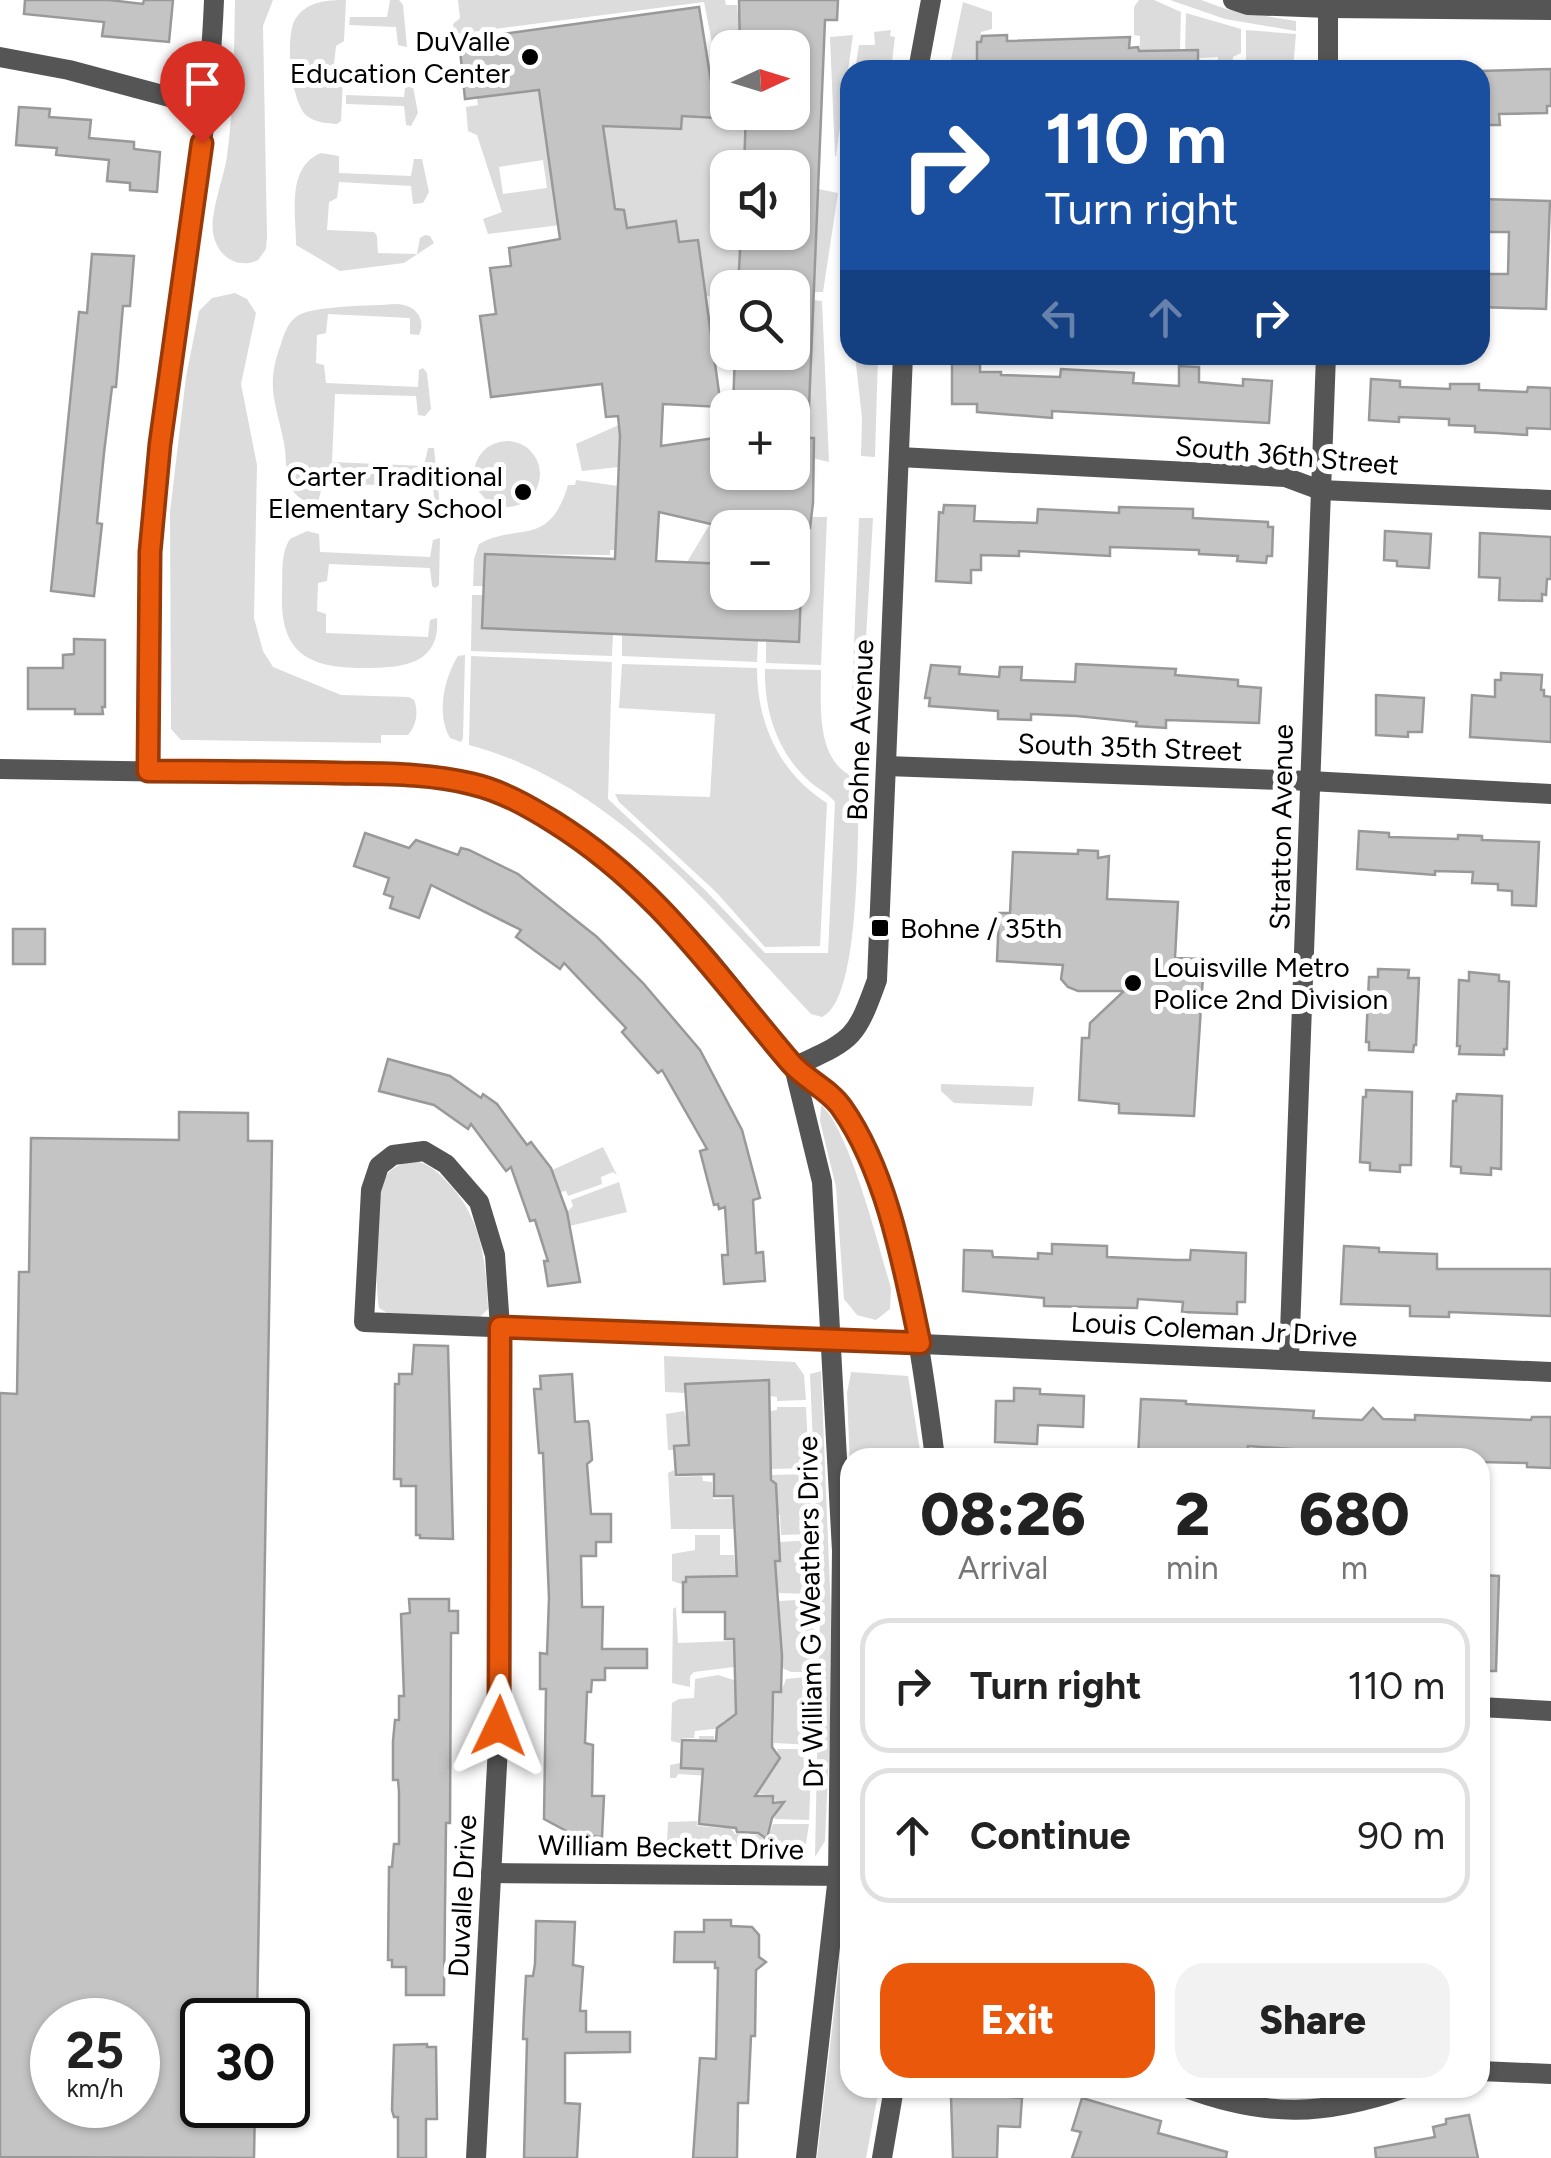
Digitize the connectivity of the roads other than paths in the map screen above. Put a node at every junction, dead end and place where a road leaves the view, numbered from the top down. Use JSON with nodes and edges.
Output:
{"nodes":[{"id":1,"x":214,"y":0,"type":"edge"},
{"id":2,"x":932,"y":0,"type":"edge"},
{"id":3,"x":1233,"y":0,"type":"edge"},
{"id":4,"x":1328,"y":4,"type":"edge"},
{"id":5,"x":1551,"y":10,"type":"edge"},
{"id":6,"x":0,"y":57,"type":"edge"},
{"id":7,"x":920,"y":60,"type":"edge"},
{"id":8,"x":1328,"y":60,"type":"edge"},
{"id":9,"x":207,"y":107,"type":"junction"},
{"id":10,"x":903,"y":365,"type":"edge"},
{"id":11,"x":1326,"y":365,"type":"edge"},
{"id":12,"x":898,"y":457,"type":"junction"},
{"id":13,"x":1320,"y":490,"type":"junction"},
{"id":14,"x":1551,"y":500,"type":"edge"},
{"id":15,"x":886,"y":766,"type":"junction"},
{"id":16,"x":0,"y":769,"type":"edge"},
{"id":17,"x":148,"y":771,"type":"junction"},
{"id":18,"x":1310,"y":780,"type":"junction"},
{"id":19,"x":1551,"y":794,"type":"edge"},
{"id":20,"x":794,"y":1066,"type":"junction"},
{"id":21,"x":500,"y":1327,"type":"junction"},
{"id":22,"x":832,"y":1339,"type":"junction"},
{"id":23,"x":920,"y":1343,"type":"junction"},
{"id":24,"x":1289,"y":1360,"type":"junction"},
{"id":25,"x":1551,"y":1372,"type":"edge"},
{"id":26,"x":934,"y":1448,"type":"edge"},
{"id":27,"x":840,"y":1524,"type":"edge"},
{"id":28,"x":1490,"y":1708,"type":"edge"},
{"id":29,"x":1551,"y":1711,"type":"edge"},
{"id":30,"x":491,"y":1872,"type":"junction"},
{"id":31,"x":840,"y":1876,"type":"edge"},
{"id":32,"x":840,"y":1906,"type":"edge"},
{"id":33,"x":1490,"y":2071,"type":"edge"},
{"id":34,"x":1551,"y":2074,"type":"edge"},
{"id":35,"x":892,"y":2098,"type":"edge"},
{"id":36,"x":1218,"y":2098,"type":"edge"},
{"id":37,"x":1370,"y":2098,"type":"edge"},
{"id":38,"x":476,"y":2158,"type":"edge"},
{"id":39,"x":806,"y":2158,"type":"edge"},
{"id":40,"x":882,"y":2158,"type":"edge"}],
"edges":[{"from":1,"to":9,"type":"street"},
{"from":2,"to":7,"type":"street"},
{"from":3,"to":4,"type":"street"},
{"from":4,"to":5,"type":"street"},
{"from":4,"to":8,"type":"street"},
{"from":6,"to":9,"type":"street"},
{"from":9,"to":17,"type":"street"},
{"from":10,"to":12,"type":"street","name":"Bohne Avenue"},
{"from":11,"to":13,"type":"street","name":"Stratton Avenue"},
{"from":12,"to":13,"type":"street","name":"South 36th Street"},
{"from":12,"to":15,"type":"street","name":"Bohne Avenue"},
{"from":13,"to":14,"type":"street","name":"South 36th Street"},
{"from":13,"to":18,"type":"street","name":"Stratton Avenue"},
{"from":15,"to":18,"type":"street","name":"South 35th Street"},
{"from":15,"to":20,"type":"street","name":"Bohne Avenue"},
{"from":16,"to":17,"type":"street"},
{"from":17,"to":20,"type":"street","name":"Dr William G Weathers Drive"},
{"from":18,"to":19,"type":"street","name":"South 35th Street"},
{"from":18,"to":24,"type":"street","name":"Stratton Avenue"},
{"from":20,"to":22,"type":"street","name":"Dr William G Weathers Drive"},
{"from":20,"to":23,"type":"street","name":"Dr William G Weathers Drive"},
{"from":21,"to":21,"type":"street","name":"Duvalle Drive"},
{"from":21,"to":22,"type":"street"},
{"from":21,"to":30,"type":"street","name":"Duvalle Drive"},
{"from":22,"to":23,"type":"street","name":"Louis Coleman Jr Drive"},
{"from":22,"to":27,"type":"street","name":"Dr William G Weathers Drive"},
{"from":23,"to":24,"type":"street","name":"Louis Coleman Jr Drive"},
{"from":23,"to":26,"type":"street","name":"Dr William G Weathers Drive"},
{"from":24,"to":25,"type":"street","name":"Louis Coleman Jr Drive"},
{"from":28,"to":29,"type":"street"},
{"from":30,"to":31,"type":"street","name":"William Beckett Drive"},
{"from":30,"to":38,"type":"street","name":"Duvalle Drive"},
{"from":32,"to":39,"type":"street","name":"Dr William G Weathers Drive"},
{"from":33,"to":34,"type":"street"},
{"from":35,"to":40,"type":"street"},
{"from":36,"to":37,"type":"street"}]}
